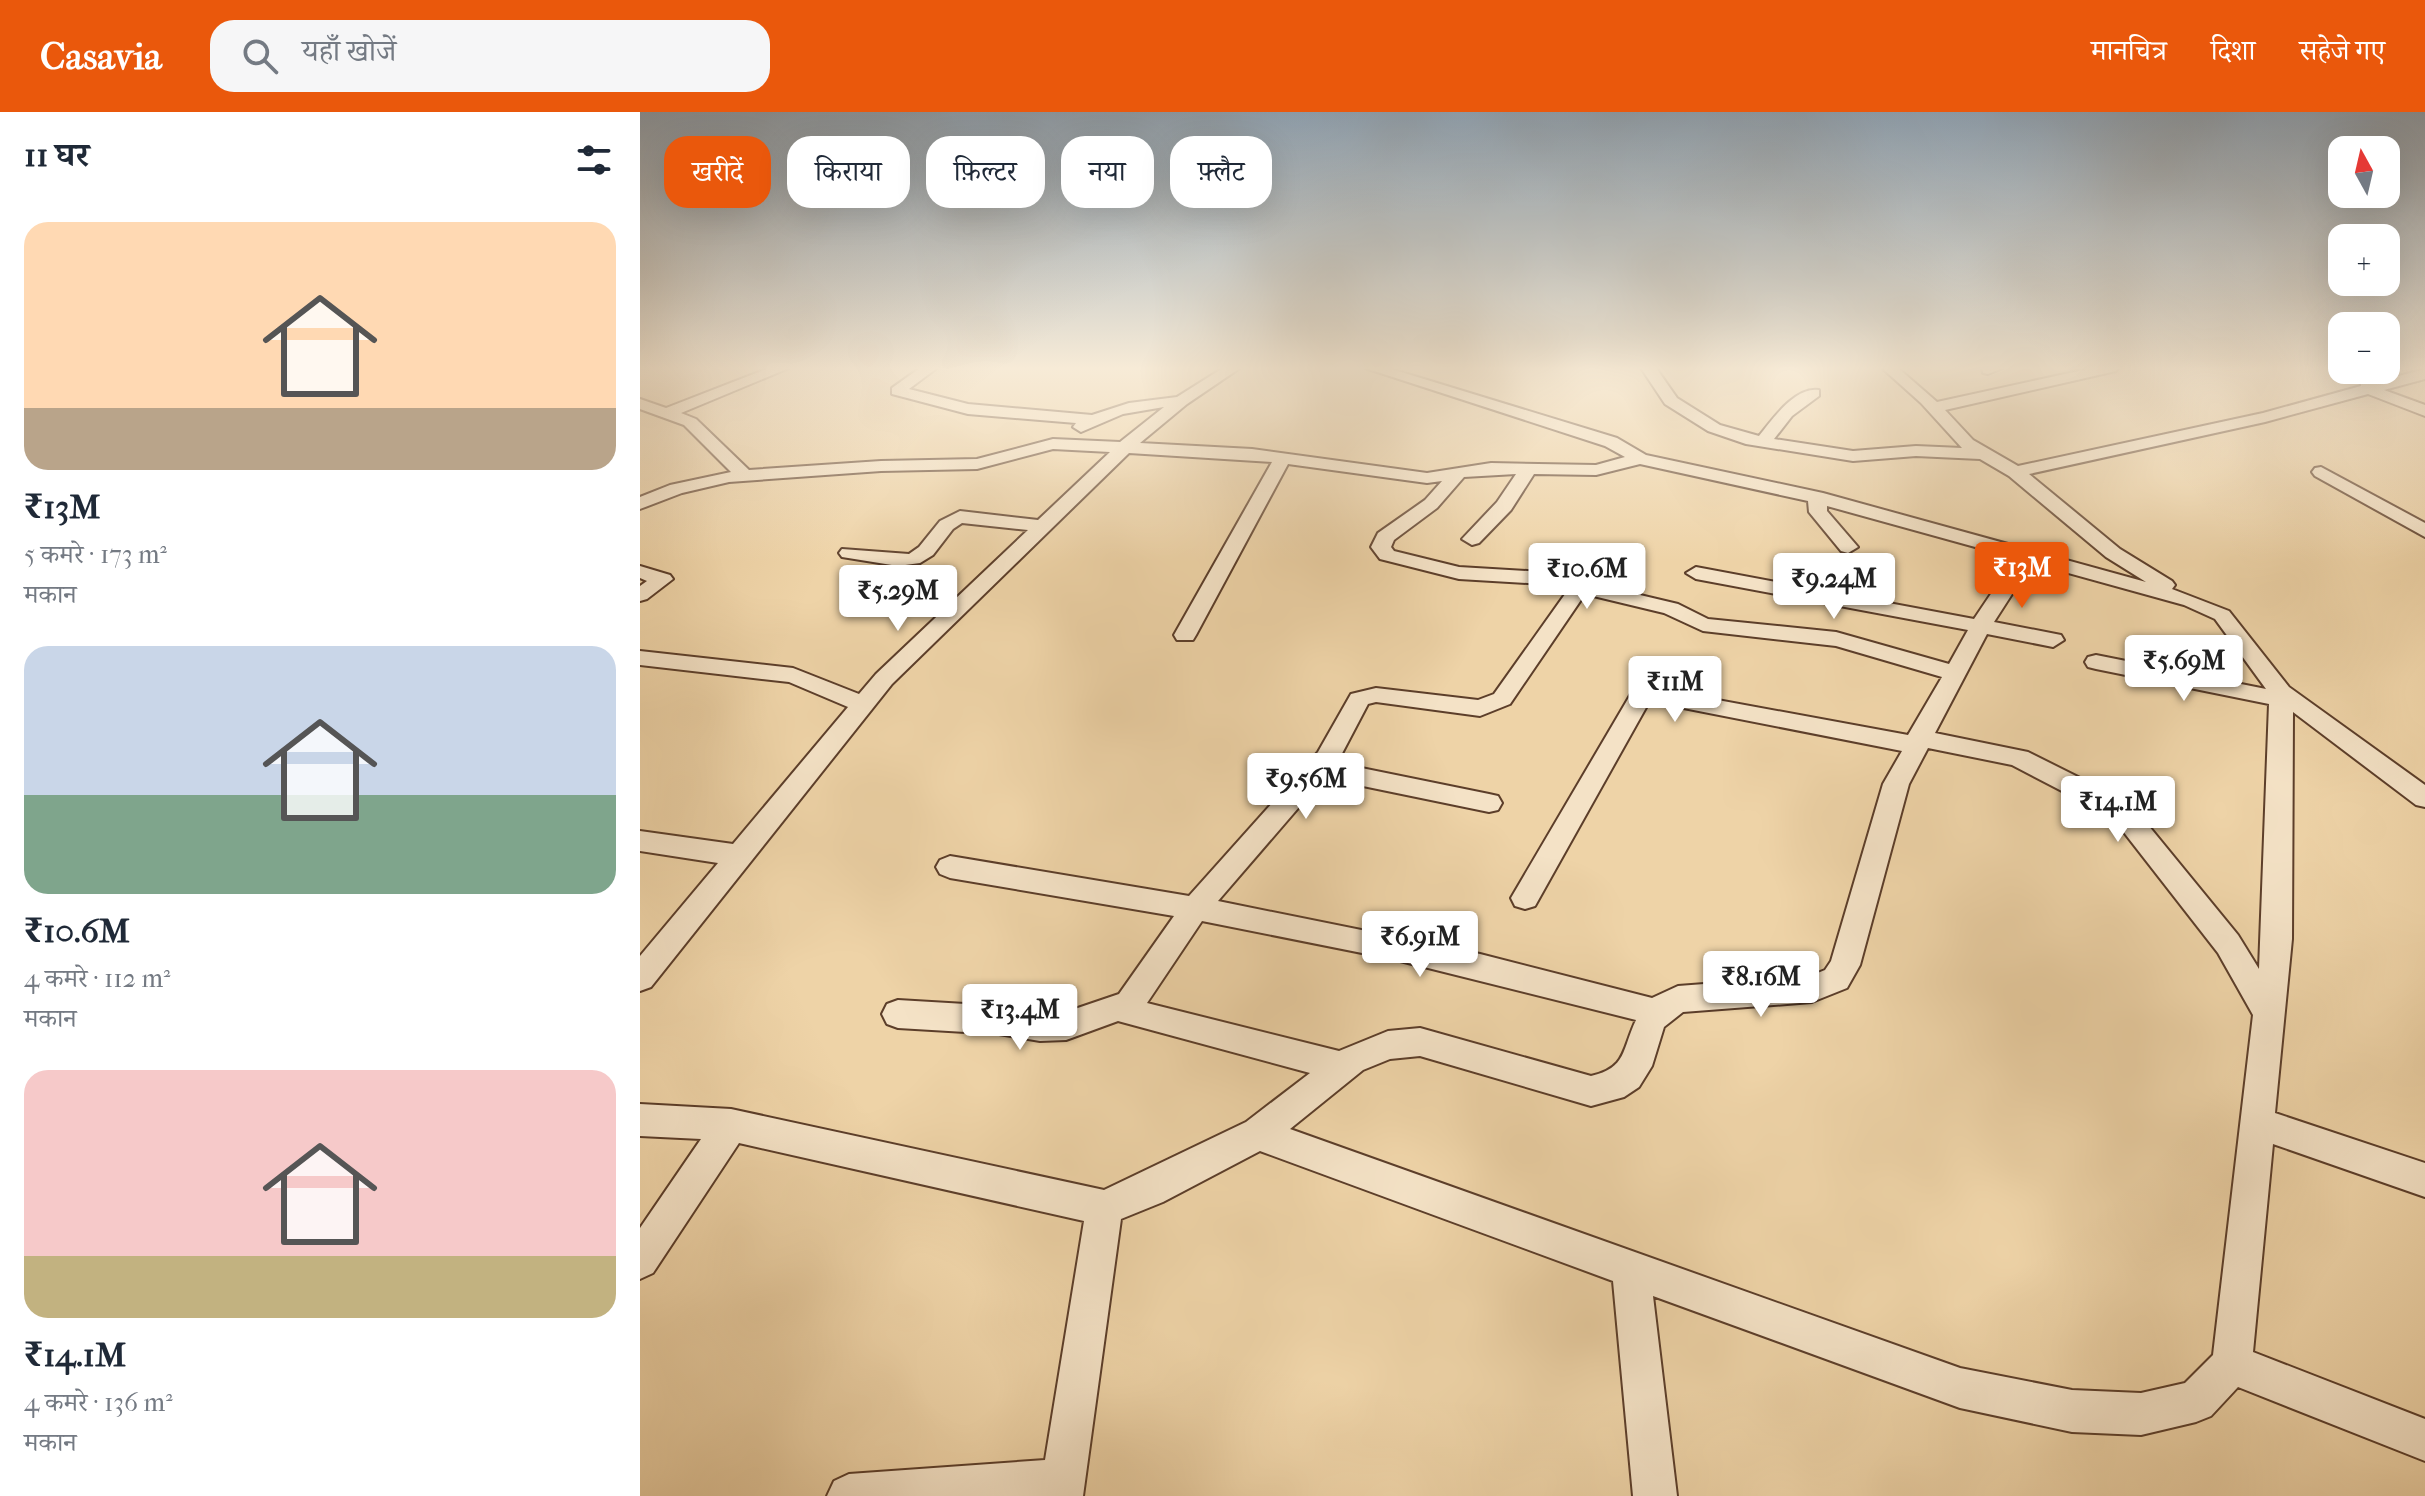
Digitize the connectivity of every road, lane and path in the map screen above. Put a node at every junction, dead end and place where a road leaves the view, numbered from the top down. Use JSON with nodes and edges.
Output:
{"nodes":[{"id":1,"x":701,"y":433,"type":"edge"},
{"id":2,"x":1073,"y":433,"type":"edge"},
{"id":3,"x":1143,"y":433,"type":"edge"},
{"id":4,"x":1584,"y":433,"type":"edge"},
{"id":5,"x":1726,"y":433,"type":"edge"},
{"id":6,"x":1770,"y":433,"type":"edge"},
{"id":7,"x":1957,"y":433,"type":"edge"},
{"id":8,"x":2194,"y":433,"type":"edge"},
{"id":9,"x":1763,"y":442,"type":"junction"},
{"id":10,"x":1054,"y":444,"type":"junction"},
{"id":11,"x":1125,"y":447,"type":"junction"},
{"id":12,"x":1983,"y":454,"type":"junction"},
{"id":13,"x":1283,"y":458,"type":"junction"},
{"id":14,"x":1640,"y":459,"type":"junction"},
{"id":15,"x":1529,"y":468,"type":"junction"},
{"id":16,"x":2015,"y":472,"type":"junction"},
{"id":17,"x":2321,"y":472,"type":"dead end"},
{"id":18,"x":1458,"y":474,"type":"junction"},
{"id":19,"x":745,"y":476,"type":"junction"},
{"id":20,"x":1817,"y":497,"type":"junction"},
{"id":21,"x":640,"y":503,"type":"edge"},
{"id":22,"x":1043,"y":526,"type":"junction"},
{"id":23,"x":2425,"y":531,"type":"edge"},
{"id":24,"x":1472,"y":539,"type":"dead end"},
{"id":25,"x":1848,"y":547,"type":"dead end"},
{"id":26,"x":849,"y":553,"type":"dead end"},
{"id":27,"x":2028,"y":554,"type":"junction"},
{"id":28,"x":640,"y":572,"type":"edge"},
{"id":29,"x":1696,"y":573,"type":"dead end"},
{"id":30,"x":1580,"y":587,"type":"junction"},
{"id":31,"x":640,"y":595,"type":"edge"},
{"id":32,"x":2191,"y":601,"type":"junction"},
{"id":33,"x":1981,"y":625,"type":"junction"},
{"id":34,"x":1185,"y":635,"type":"dead end"},
{"id":35,"x":2053,"y":640,"type":"dead end"},
{"id":36,"x":640,"y":658,"type":"edge"},
{"id":37,"x":2096,"y":662,"type":"dead end"},
{"id":38,"x":1955,"y":673,"type":"junction"},
{"id":39,"x":2281,"y":695,"type":"junction"},
{"id":40,"x":863,"y":705,"type":"junction"},
{"id":41,"x":1917,"y":741,"type":"junction"},
{"id":42,"x":1319,"y":768,"type":"junction"},
{"id":43,"x":2425,"y":798,"type":"edge"},
{"id":44,"x":1489,"y":803,"type":"dead end"},
{"id":45,"x":640,"y":841,"type":"edge"},
{"id":46,"x":742,"y":856,"type":"junction"},
{"id":47,"x":950,"y":867,"type":"dead end"},
{"id":48,"x":1525,"y":898,"type":"dead end"},
{"id":49,"x":1197,"y":906,"type":"junction"},
{"id":50,"x":640,"y":978,"type":"edge"},
{"id":51,"x":1130,"y":1003,"type":"junction"},
{"id":52,"x":1654,"y":1012,"type":"junction"},
{"id":53,"x":898,"y":1014,"type":"dead end"},
{"id":54,"x":2269,"y":1014,"type":"junction"},
{"id":55,"x":1343,"y":1067,"type":"junction"},
{"id":56,"x":640,"y":1120,"type":"edge"},
{"id":57,"x":2257,"y":1123,"type":"junction"},
{"id":58,"x":731,"y":1125,"type":"junction"},
{"id":59,"x":1258,"y":1134,"type":"junction"},
{"id":60,"x":2425,"y":1180,"type":"edge"},
{"id":61,"x":1104,"y":1208,"type":"junction"},
{"id":62,"x":640,"y":1260,"type":"edge"},
{"id":63,"x":1631,"y":1269,"type":"junction"},
{"id":64,"x":2232,"y":1364,"type":"junction"},
{"id":65,"x":2425,"y":1440,"type":"edge"},
{"id":66,"x":1062,"y":1488,"type":"edge"},
{"id":67,"x":849,"y":1496,"type":"edge"},
{"id":68,"x":1655,"y":1496,"type":"edge"}],
"edges":[{"from":1,"to":19,"type":"street"},
{"from":2,"to":10,"type":"street"},
{"from":3,"to":11,"type":"street"},
{"from":4,"to":14,"type":"street"},
{"from":5,"to":9,"type":"street"},
{"from":6,"to":9,"type":"street"},
{"from":7,"to":12,"type":"street"},
{"from":8,"to":16,"type":"street"},
{"from":9,"to":12,"type":"street"},
{"from":10,"to":11,"type":"street"},
{"from":10,"to":19,"type":"street"},
{"from":11,"to":13,"type":"street"},
{"from":11,"to":22,"type":"street"},
{"from":12,"to":16,"type":"street"},
{"from":13,"to":18,"type":"street"},
{"from":13,"to":34,"type":"street"},
{"from":14,"to":15,"type":"street"},
{"from":14,"to":20,"type":"street"},
{"from":15,"to":18,"type":"street"},
{"from":15,"to":24,"type":"street"},
{"from":16,"to":32,"type":"street"},
{"from":17,"to":23,"type":"street"},
{"from":18,"to":30,"type":"street"},
{"from":19,"to":21,"type":"street"},
{"from":20,"to":25,"type":"street"},
{"from":20,"to":27,"type":"street"},
{"from":22,"to":26,"type":"street"},
{"from":22,"to":40,"type":"street"},
{"from":27,"to":32,"type":"street"},
{"from":27,"to":33,"type":"street"},
{"from":28,"to":31,"type":"street"},
{"from":29,"to":33,"type":"street"},
{"from":30,"to":38,"type":"street"},
{"from":30,"to":42,"type":"street"},
{"from":32,"to":39,"type":"street"},
{"from":33,"to":35,"type":"street"},
{"from":33,"to":38,"type":"street"},
{"from":36,"to":40,"type":"street"},
{"from":37,"to":39,"type":"street"},
{"from":38,"to":41,"type":"street"},
{"from":39,"to":43,"type":"street"},
{"from":39,"to":54,"type":"street"},
{"from":40,"to":46,"type":"street"},
{"from":41,"to":48,"type":"street"},
{"from":41,"to":52,"type":"street"},
{"from":41,"to":54,"type":"street"},
{"from":42,"to":44,"type":"street"},
{"from":42,"to":49,"type":"street"},
{"from":45,"to":46,"type":"street"},
{"from":46,"to":50,"type":"street"},
{"from":47,"to":49,"type":"street"},
{"from":49,"to":51,"type":"street"},
{"from":49,"to":52,"type":"street"},
{"from":51,"to":53,"type":"street"},
{"from":51,"to":55,"type":"street"},
{"from":52,"to":55,"type":"street"},
{"from":54,"to":57,"type":"street"},
{"from":55,"to":59,"type":"street"},
{"from":56,"to":58,"type":"street"},
{"from":57,"to":60,"type":"street"},
{"from":57,"to":64,"type":"street"},
{"from":58,"to":61,"type":"street"},
{"from":58,"to":62,"type":"street"},
{"from":59,"to":61,"type":"street"},
{"from":59,"to":63,"type":"street"},
{"from":61,"to":66,"type":"street"},
{"from":63,"to":64,"type":"street"},
{"from":63,"to":68,"type":"street"},
{"from":64,"to":65,"type":"street"},
{"from":66,"to":67,"type":"street"}]}
